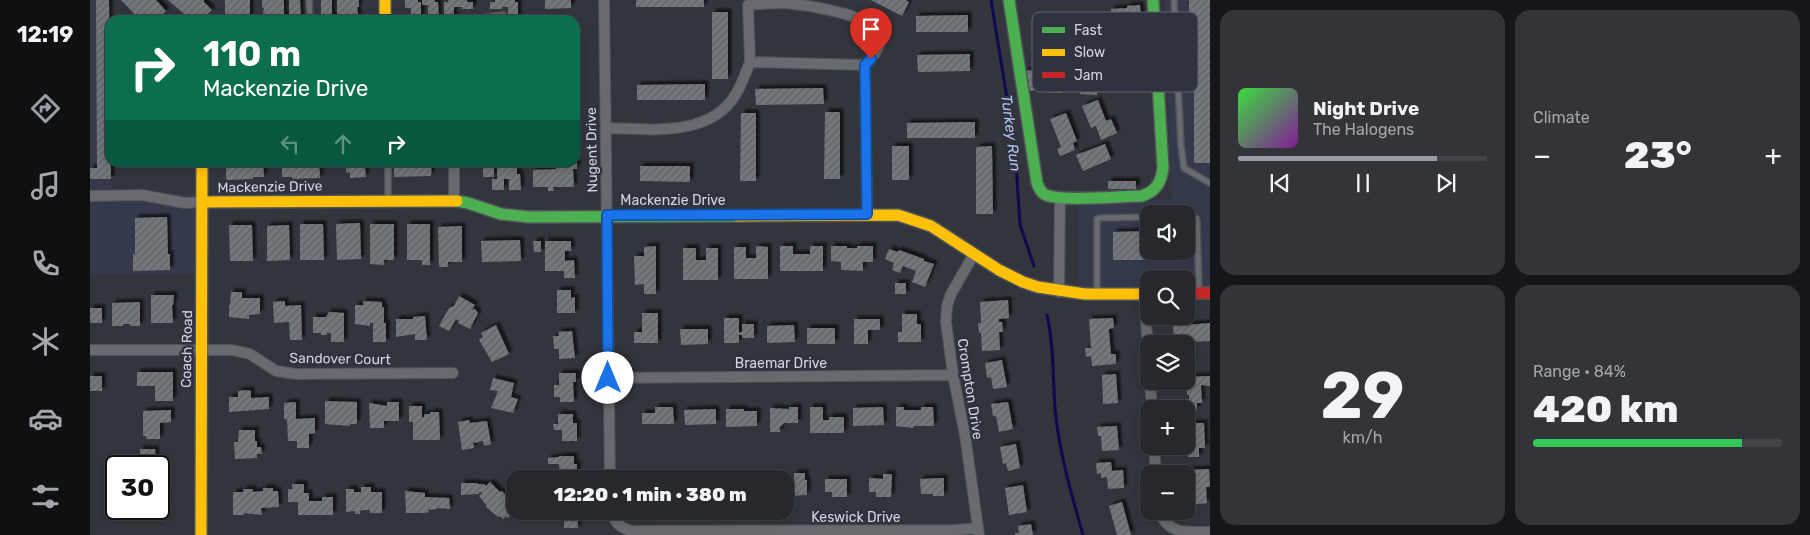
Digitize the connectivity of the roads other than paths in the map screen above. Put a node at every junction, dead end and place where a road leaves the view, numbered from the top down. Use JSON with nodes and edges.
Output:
{"nodes":[{"id":1,"x":309,"y":0,"type":"edge"},
{"id":2,"x":385,"y":0,"type":"edge"},
{"id":3,"x":604,"y":0,"type":"edge"},
{"id":4,"x":1009,"y":0,"type":"edge"},
{"id":5,"x":503,"y":14,"type":"dead end"},
{"id":6,"x":310,"y":15,"type":"edge"},
{"id":7,"x":385,"y":15,"type":"edge"},
{"id":8,"x":497,"y":15,"type":"edge"},
{"id":9,"x":750,"y":62,"type":"junction"},
{"id":10,"x":865,"y":65,"type":"junction"},
{"id":11,"x":1158,"y":92,"type":"edge"},
{"id":12,"x":1179,"y":92,"type":"edge"},
{"id":13,"x":606,"y":128,"type":"junction"},
{"id":14,"x":202,"y":167,"type":"edge"},
{"id":15,"x":388,"y":167,"type":"edge"},
{"id":16,"x":454,"y":167,"type":"edge"},
{"id":17,"x":1210,"y":183,"type":"edge"},
{"id":18,"x":90,"y":196,"type":"edge"},
{"id":19,"x":1060,"y":197,"type":"junction"},
{"id":20,"x":388,"y":200,"type":"junction"},
{"id":21,"x":454,"y":201,"type":"junction"},
{"id":22,"x":202,"y":202,"type":"junction"},
{"id":23,"x":867,"y":214,"type":"junction"},
{"id":24,"x":607,"y":215,"type":"junction"},
{"id":25,"x":1140,"y":217,"type":"edge"},
{"id":26,"x":1195,"y":218,"type":"edge"},
{"id":27,"x":974,"y":254,"type":"junction"},
{"id":28,"x":1058,"y":292,"type":"junction"},
{"id":29,"x":1204,"y":293,"type":"edge"},
{"id":30,"x":1096,"y":294,"type":"junction"},
{"id":31,"x":1140,"y":294,"type":"edge"},
{"id":32,"x":90,"y":350,"type":"edge"},
{"id":33,"x":202,"y":350,"type":"junction"},
{"id":34,"x":453,"y":373,"type":"dead end"},
{"id":35,"x":953,"y":375,"type":"junction"},
{"id":36,"x":608,"y":378,"type":"junction"},
{"id":37,"x":610,"y":470,"type":"edge"},
{"id":38,"x":615,"y":520,"type":"edge"},
{"id":39,"x":1163,"y":520,"type":"edge"},
{"id":40,"x":979,"y":531,"type":"edge"},
{"id":41,"x":1210,"y":532,"type":"edge"},
{"id":42,"x":201,"y":535,"type":"edge"}],
"edges":[{"from":1,"to":6,"type":"lane"},
{"from":2,"to":7,"type":"street"},
{"from":3,"to":13,"type":"street","name":"Nugent Drive"},
{"from":4,"to":19,"type":"street"},
{"from":5,"to":8,"type":"lane"},
{"from":9,"to":10,"type":"street"},
{"from":9,"to":10,"type":"street"},
{"from":9,"to":13,"type":"street"},
{"from":10,"to":23,"type":"street"},
{"from":11,"to":19,"type":"street"},
{"from":12,"to":17,"type":"lane"},
{"from":13,"to":24,"type":"street","name":"Nugent Drive"},
{"from":14,"to":22,"type":"street","name":"Coach Road"},
{"from":15,"to":20,"type":"lane"},
{"from":16,"to":21,"type":"street"},
{"from":18,"to":22,"type":"street","name":"Mackenzie Drive"},
{"from":19,"to":28,"type":"street"},
{"from":20,"to":21,"type":"street","name":"Mackenzie Drive"},
{"from":20,"to":22,"type":"street","name":"Mackenzie Drive"},
{"from":21,"to":24,"type":"street","name":"Mackenzie Drive"},
{"from":22,"to":33,"type":"street","name":"Coach Road"},
{"from":23,"to":24,"type":"street","name":"Mackenzie Drive"},
{"from":23,"to":27,"type":"street","name":"Mackenzie Drive"},
{"from":24,"to":36,"type":"street","name":"Nugent Drive"},
{"from":25,"to":30,"type":"lane"},
{"from":26,"to":29,"type":"lane"},
{"from":27,"to":28,"type":"street","name":"Mackenzie Drive"},
{"from":27,"to":35,"type":"street","name":"Crompton Drive"},
{"from":28,"to":30,"type":"street","name":"Mackenzie Drive"},
{"from":30,"to":31,"type":"street","name":"Mackenzie Drive"},
{"from":32,"to":33,"type":"street","name":"Sandover Court"},
{"from":33,"to":34,"type":"street","name":"Sandover Court"},
{"from":33,"to":42,"type":"street","name":"Coach Road"},
{"from":35,"to":36,"type":"street","name":"Braemar Drive"},
{"from":35,"to":40,"type":"street","name":"Crompton Drive"},
{"from":36,"to":37,"type":"street","name":"Nugent Drive"},
{"from":38,"to":40,"type":"street","name":"Keswick Drive"},
{"from":39,"to":41,"type":"street"}]}
